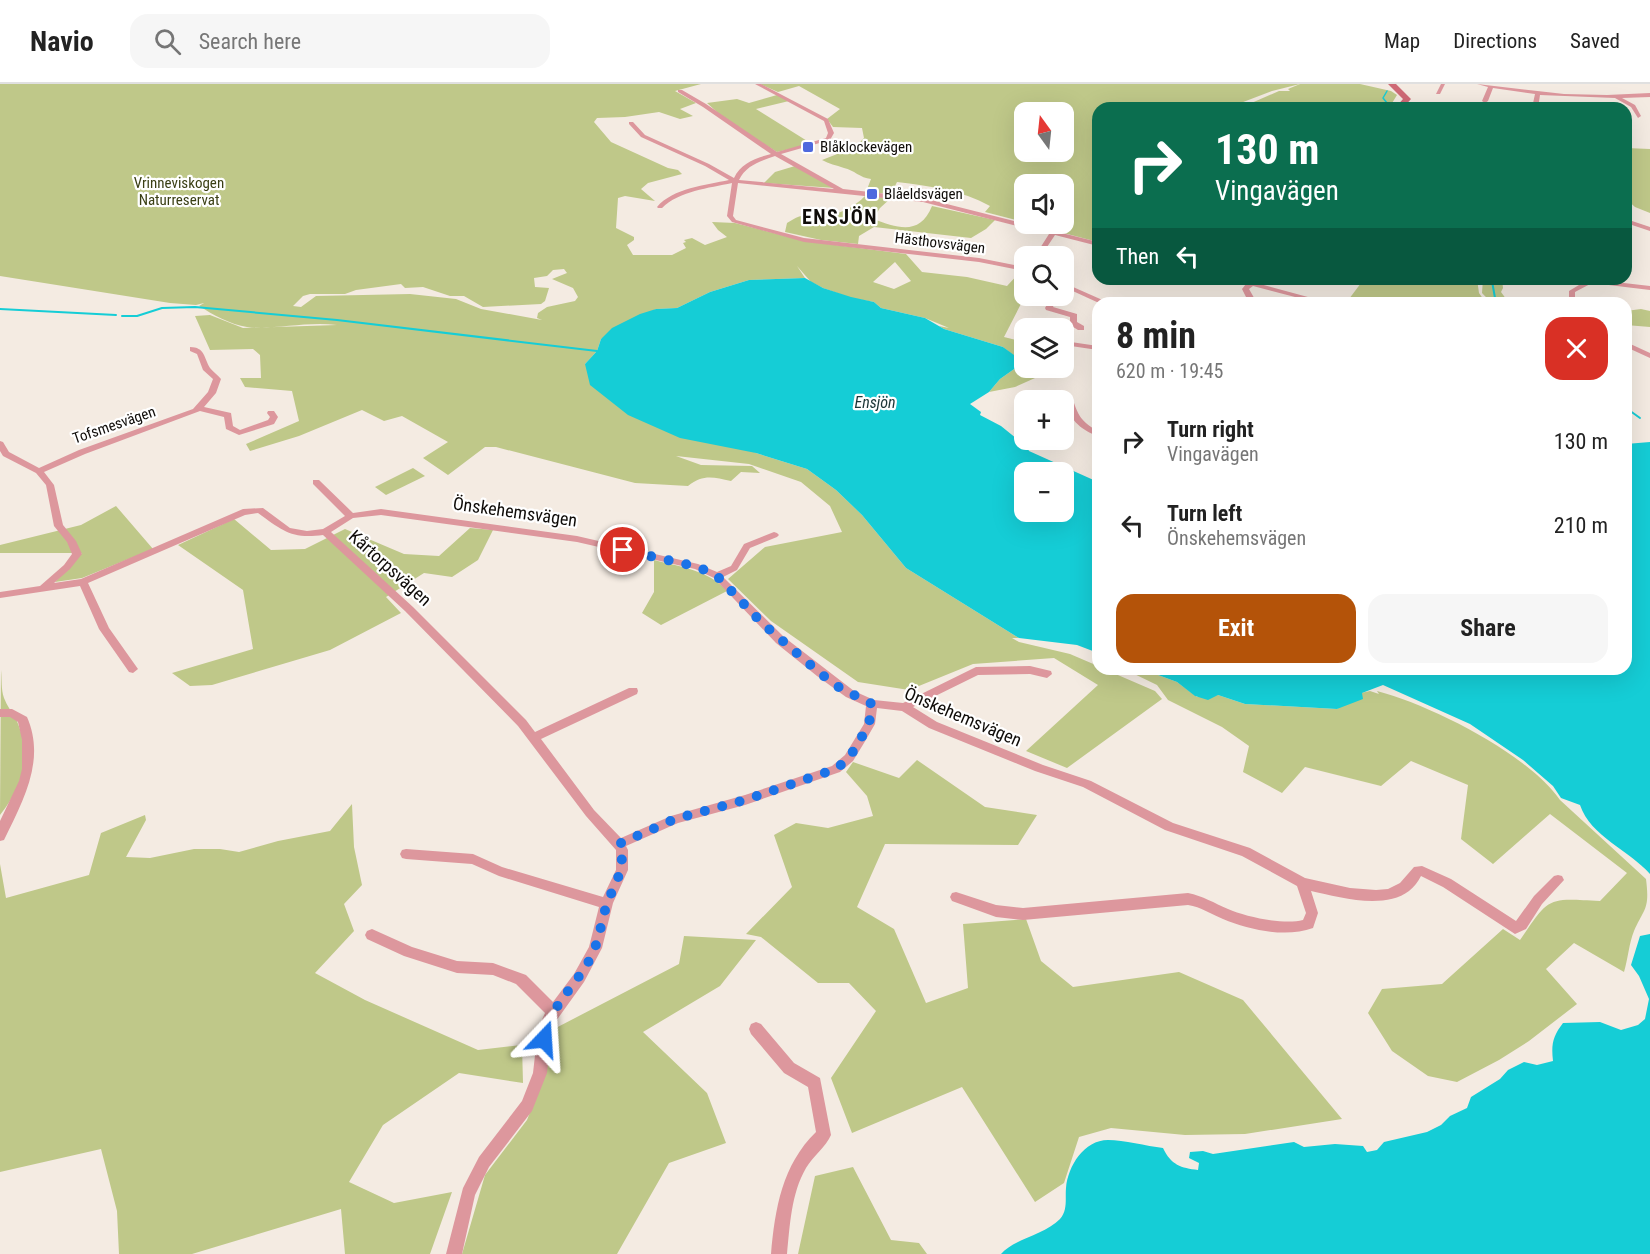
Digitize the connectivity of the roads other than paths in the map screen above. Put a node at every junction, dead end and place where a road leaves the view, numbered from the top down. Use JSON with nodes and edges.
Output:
{"nodes":[{"id":1,"x":757,"y":84,"type":"edge"},
{"id":2,"x":1369,"y":84,"type":"edge"},
{"id":3,"x":1392,"y":84,"type":"edge"},
{"id":4,"x":1443,"y":84,"type":"edge"},
{"id":5,"x":1479,"y":84,"type":"edge"},
{"id":6,"x":1378,"y":86,"type":"dead end"},
{"id":7,"x":1491,"y":86,"type":"junction"},
{"id":8,"x":680,"y":91,"type":"dead end"},
{"id":9,"x":1438,"y":93,"type":"dead end"},
{"id":10,"x":1538,"y":94,"type":"junction"},
{"id":11,"x":1650,"y":95,"type":"edge"},
{"id":12,"x":1617,"y":97,"type":"junction"},
{"id":13,"x":1577,"y":98,"type":"junction"},
{"id":14,"x":1485,"y":101,"type":"dead end"},
{"id":15,"x":1404,"y":102,"type":"edge"},
{"id":16,"x":1536,"y":102,"type":"edge"},
{"id":17,"x":1582,"y":102,"type":"edge"},
{"id":18,"x":1626,"y":102,"type":"edge"},
{"id":19,"x":1632,"y":105,"type":"edge"},
{"id":20,"x":1638,"y":116,"type":"dead end"},
{"id":21,"x":631,"y":123,"type":"dead end"},
{"id":22,"x":776,"y":154,"type":"junction"},
{"id":23,"x":735,"y":181,"type":"junction"},
{"id":24,"x":842,"y":190,"type":"junction"},
{"id":25,"x":660,"y":207,"type":"dead end"},
{"id":26,"x":1014,"y":222,"type":"edge"},
{"id":27,"x":1632,"y":223,"type":"edge"},
{"id":28,"x":1650,"y":229,"type":"edge"},
{"id":29,"x":1060,"y":234,"type":"edge"},
{"id":30,"x":1092,"y":242,"type":"edge"},
{"id":31,"x":1014,"y":267,"type":"edge"},
{"id":32,"x":1250,"y":285,"type":"edge"},
{"id":33,"x":1255,"y":285,"type":"edge"},
{"id":34,"x":1583,"y":285,"type":"edge"},
{"id":35,"x":1629,"y":285,"type":"edge"},
{"id":36,"x":1650,"y":288,"type":"edge"},
{"id":37,"x":1074,"y":289,"type":"edge"},
{"id":38,"x":1092,"y":297,"type":"edge"},
{"id":39,"x":1248,"y":297,"type":"edge"},
{"id":40,"x":1302,"y":297,"type":"edge"},
{"id":41,"x":1572,"y":297,"type":"edge"},
{"id":42,"x":1050,"y":306,"type":"edge"},
{"id":43,"x":1081,"y":328,"type":"dead end"},
{"id":44,"x":1074,"y":344,"type":"edge"},
{"id":45,"x":1092,"y":347,"type":"edge"},
{"id":46,"x":1632,"y":347,"type":"edge"},
{"id":47,"x":193,"y":349,"type":"dead end"},
{"id":48,"x":1650,"y":356,"type":"edge"},
{"id":49,"x":198,"y":408,"type":"junction"},
{"id":50,"x":271,"y":414,"type":"dead end"},
{"id":51,"x":1074,"y":415,"type":"edge"},
{"id":52,"x":1092,"y":430,"type":"edge"},
{"id":53,"x":0,"y":444,"type":"edge"},
{"id":54,"x":39,"y":471,"type":"junction"},
{"id":55,"x":316,"y":482,"type":"dead end"},
{"id":56,"x":351,"y":516,"type":"junction"},
{"id":57,"x":325,"y":532,"type":"junction"},
{"id":58,"x":774,"y":535,"type":"dead end"},
{"id":59,"x":717,"y":576,"type":"junction"},
{"id":60,"x":83,"y":582,"type":"junction"},
{"id":61,"x":44,"y":588,"type":"junction"},
{"id":62,"x":0,"y":595,"type":"edge"},
{"id":63,"x":133,"y":669,"type":"dead end"},
{"id":64,"x":1047,"y":675,"type":"dead end"},
{"id":65,"x":633,"y":691,"type":"dead end"},
{"id":66,"x":872,"y":704,"type":"junction"},
{"id":67,"x":904,"y":707,"type":"junction"},
{"id":68,"x":0,"y":713,"type":"edge"},
{"id":69,"x":535,"y":737,"type":"junction"},
{"id":70,"x":0,"y":836,"type":"edge"},
{"id":71,"x":619,"y":844,"type":"junction"},
{"id":72,"x":406,"y":854,"type":"dead end"},
{"id":73,"x":1558,"y":880,"type":"dead end"},
{"id":74,"x":1302,"y":883,"type":"junction"},
{"id":75,"x":1325,"y":888,"type":"junction"},
{"id":76,"x":956,"y":897,"type":"dead end"},
{"id":77,"x":1309,"y":899,"type":"junction"},
{"id":78,"x":607,"y":904,"type":"junction"},
{"id":79,"x":372,"y":935,"type":"dead end"},
{"id":80,"x":553,"y":1012,"type":"junction"},
{"id":81,"x":756,"y":1029,"type":"dead end"},
{"id":82,"x":454,"y":1254,"type":"edge"},
{"id":83,"x":779,"y":1254,"type":"edge"}],
"edges":[{"from":1,"to":22,"type":"street"},
{"from":2,"to":6,"type":"street"},
{"from":3,"to":15,"type":"street"},
{"from":4,"to":9,"type":"street"},
{"from":5,"to":7,"type":"street"},
{"from":7,"to":10,"type":"street"},
{"from":7,"to":14,"type":"street"},
{"from":8,"to":22,"type":"street"},
{"from":10,"to":13,"type":"street"},
{"from":10,"to":16,"type":"street"},
{"from":11,"to":12,"type":"street"},
{"from":12,"to":13,"type":"street"},
{"from":12,"to":18,"type":"street"},
{"from":13,"to":17,"type":"street"},
{"from":19,"to":20,"type":"street"},
{"from":21,"to":23,"type":"street"},
{"from":22,"to":23,"type":"street"},
{"from":22,"to":24,"type":"street"},
{"from":23,"to":24,"type":"street"},
{"from":23,"to":25,"type":"street"},
{"from":23,"to":31,"type":"street","name":"Hästhovsvägen"},
{"from":24,"to":26,"type":"street"},
{"from":27,"to":28,"type":"street"},
{"from":29,"to":30,"type":"street"},
{"from":32,"to":39,"type":"street"},
{"from":33,"to":40,"type":"street"},
{"from":34,"to":41,"type":"street"},
{"from":35,"to":36,"type":"street"},
{"from":37,"to":38,"type":"street"},
{"from":42,"to":43,"type":"street"},
{"from":44,"to":45,"type":"street"},
{"from":46,"to":48,"type":"street"},
{"from":47,"to":49,"type":"street","name":"Tofsmesvägen"},
{"from":49,"to":50,"type":"street"},
{"from":49,"to":54,"type":"street","name":"Tofsmesvägen"},
{"from":51,"to":52,"type":"street"},
{"from":53,"to":54,"type":"street"},
{"from":54,"to":61,"type":"street"},
{"from":55,"to":56,"type":"street"},
{"from":56,"to":57,"type":"street","name":"Önskehemsvägen"},
{"from":56,"to":59,"type":"street","name":"Önskehemsvägen"},
{"from":57,"to":60,"type":"street","name":"Kårtorpsvägen"},
{"from":57,"to":69,"type":"street","name":"Kårtorpsvägen"},
{"from":58,"to":59,"type":"street"},
{"from":59,"to":66,"type":"street","name":"Önskehemsvägen"},
{"from":60,"to":61,"type":"street","name":"Kårtorpsvägen"},
{"from":60,"to":63,"type":"street"},
{"from":61,"to":62,"type":"street","name":"Kårtorpsvägen"},
{"from":64,"to":67,"type":"street"},
{"from":65,"to":69,"type":"street"},
{"from":66,"to":67,"type":"street","name":"Önskehemsvägen"},
{"from":66,"to":71,"type":"street"},
{"from":67,"to":74,"type":"street","name":"Önskehemsvägen"},
{"from":68,"to":70,"type":"street"},
{"from":69,"to":71,"type":"street","name":"Kårtorpsvägen"},
{"from":71,"to":78,"type":"street"},
{"from":72,"to":78,"type":"street"},
{"from":73,"to":75,"type":"street","name":"Önskehemsvägen"},
{"from":74,"to":75,"type":"street","name":"Önskehemsvägen"},
{"from":74,"to":77,"type":"street"},
{"from":75,"to":77,"type":"street"},
{"from":76,"to":77,"type":"street"},
{"from":78,"to":80,"type":"street"},
{"from":79,"to":80,"type":"street"},
{"from":80,"to":82,"type":"street"},
{"from":81,"to":83,"type":"street"}]}
